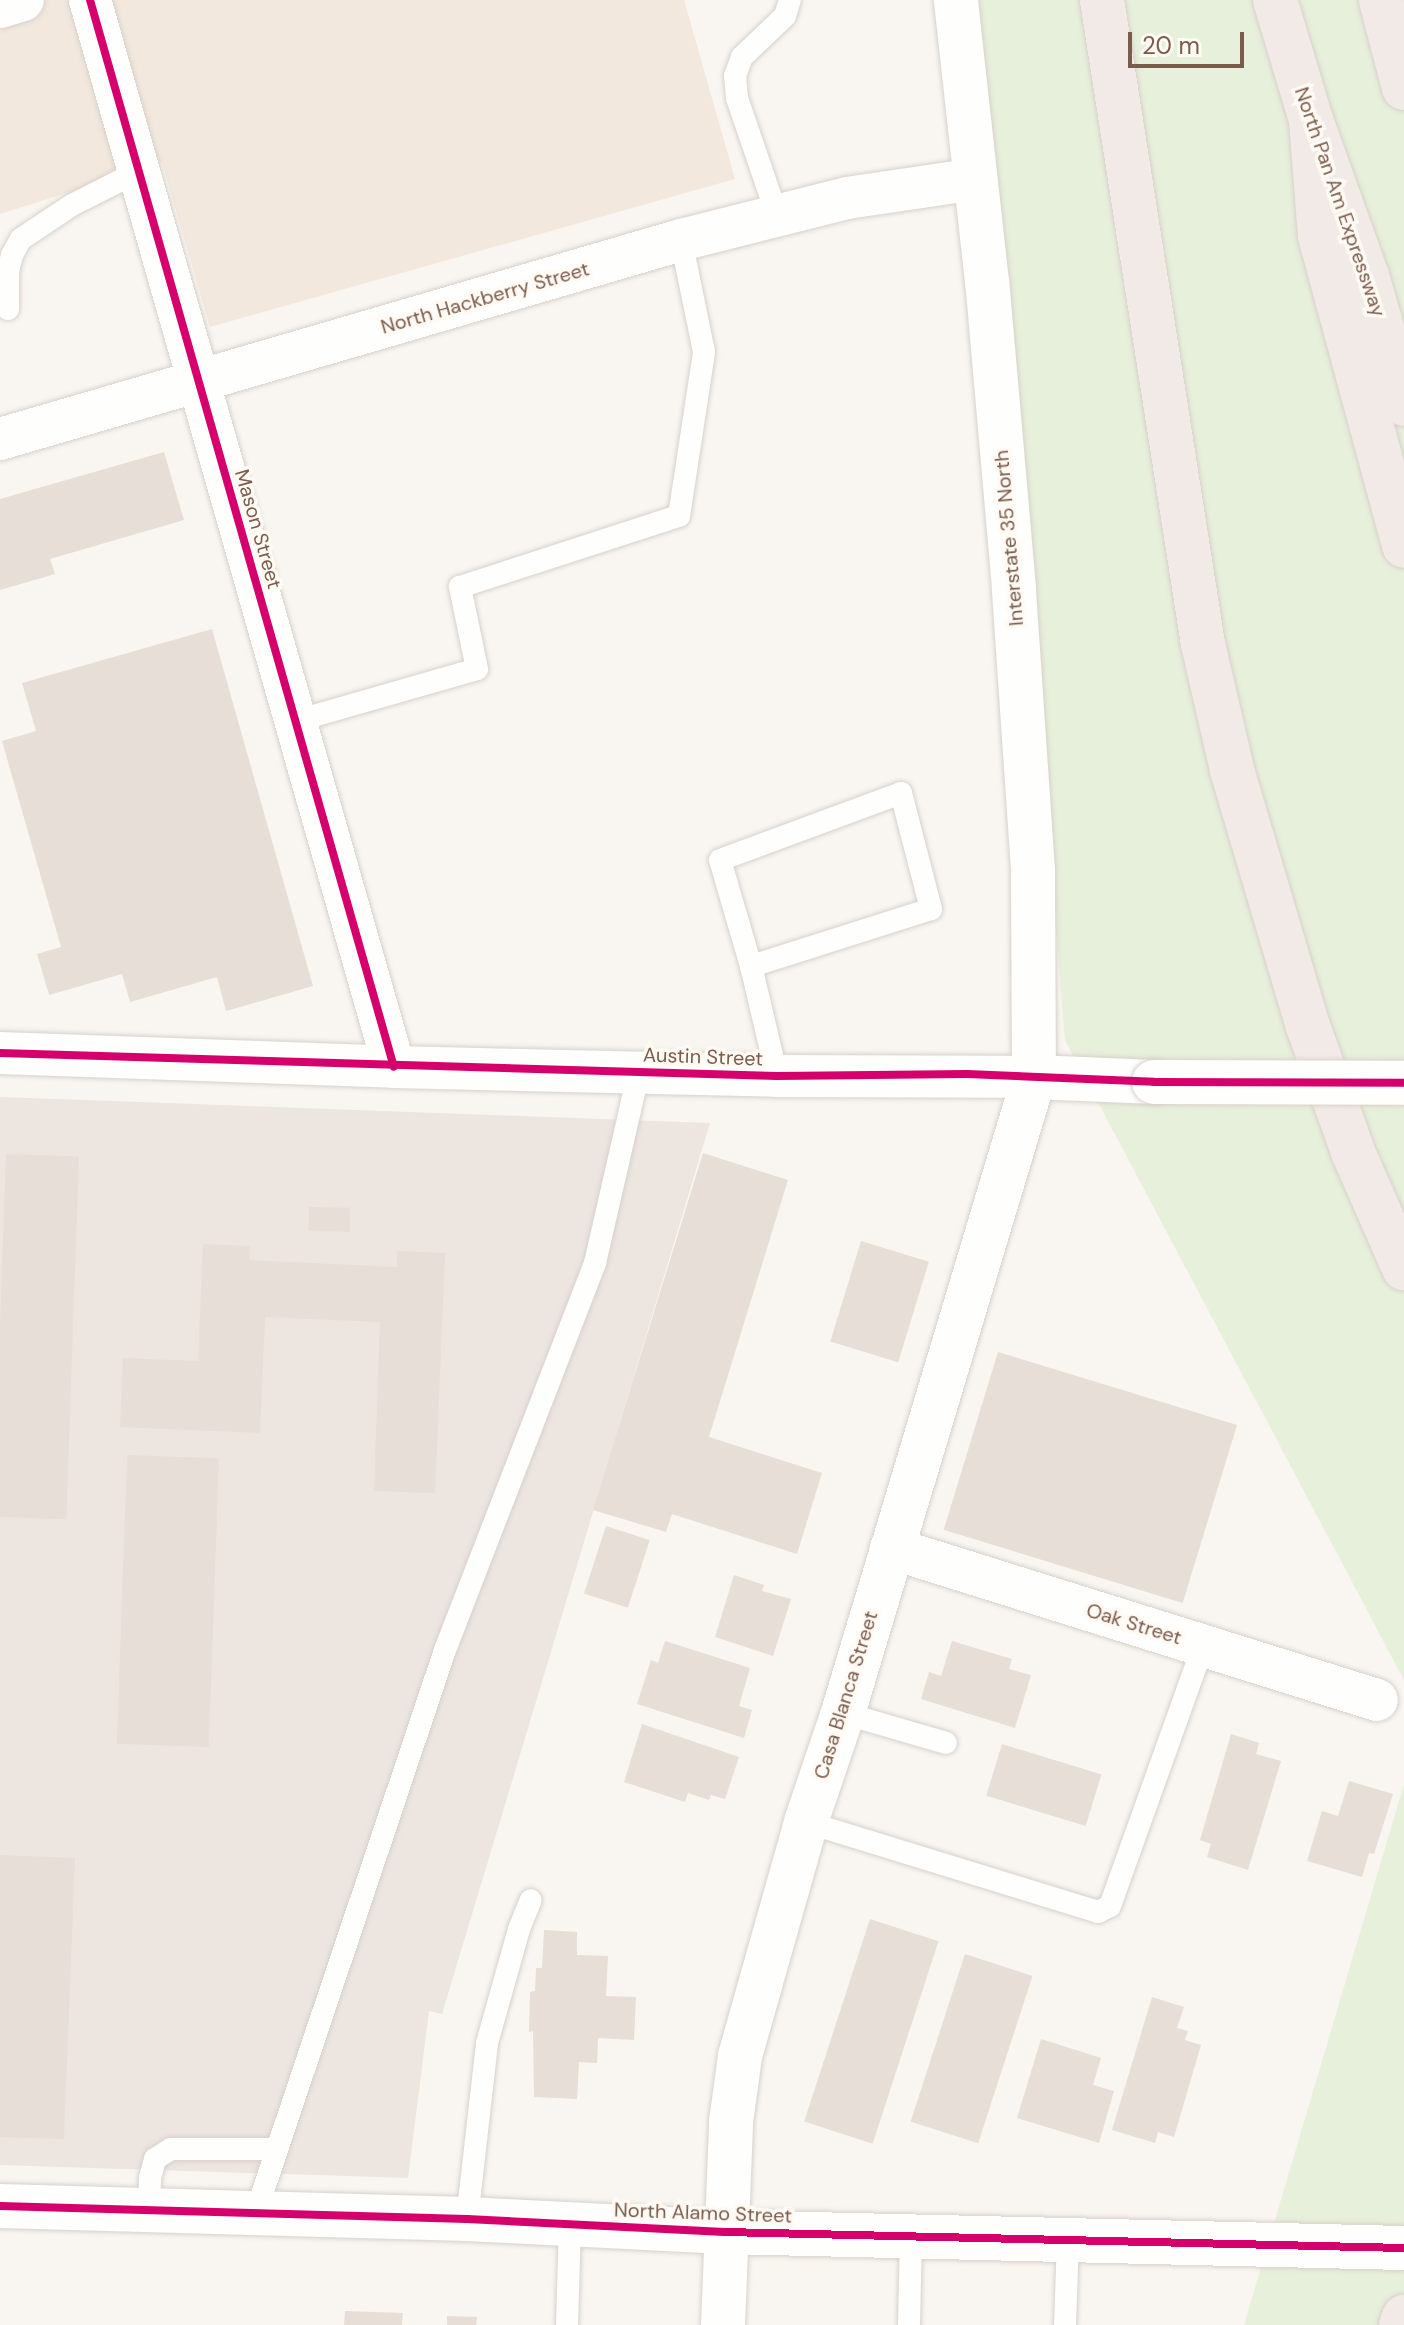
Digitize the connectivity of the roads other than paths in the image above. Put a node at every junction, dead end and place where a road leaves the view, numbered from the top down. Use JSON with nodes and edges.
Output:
{"nodes":[{"id":1,"x":23,"y":0,"type":"edge"},
{"id":2,"x":90,"y":0,"type":"edge"},
{"id":3,"x":790,"y":0,"type":"edge"},
{"id":4,"x":956,"y":0,"type":"edge"},
{"id":5,"x":1102,"y":0,"type":"edge"},
{"id":6,"x":1275,"y":0,"type":"edge"},
{"id":7,"x":1381,"y":0,"type":"edge"},
{"id":8,"x":0,"y":7,"type":"edge"},
{"id":9,"x":1404,"y":88,"type":"edge"},
{"id":10,"x":1311,"y":120,"type":"junction"},
{"id":11,"x":139,"y":171,"type":"junction"},
{"id":12,"x":976,"y":179,"type":"junction"},
{"id":13,"x":777,"y":215,"type":"junction"},
{"id":14,"x":681,"y":240,"type":"junction"},
{"id":15,"x":8,"y":309,"type":"dead end"},
{"id":16,"x":200,"y":382,"type":"junction"},
{"id":17,"x":1404,"y":404,"type":"edge"},
{"id":18,"x":0,"y":439,"type":"edge"},
{"id":19,"x":1404,"y":546,"type":"edge"},
{"id":20,"x":296,"y":721,"type":"junction"},
{"id":21,"x":751,"y":966,"type":"junction"},
{"id":22,"x":0,"y":1053,"type":"edge"},
{"id":23,"x":394,"y":1067,"type":"junction"},
{"id":24,"x":639,"y":1071,"type":"junction"},
{"id":25,"x":777,"y":1076,"type":"junction"},
{"id":26,"x":1034,"y":1077,"type":"junction"},
{"id":27,"x":1404,"y":1083,"type":"edge"},
{"id":28,"x":1404,"y":1268,"type":"edge"},
{"id":29,"x":891,"y":1548,"type":"junction"},
{"id":30,"x":1203,"y":1646,"type":"junction"},
{"id":31,"x":1377,"y":1700,"type":"dead end"},
{"id":32,"x":843,"y":1713,"type":"junction"},
{"id":33,"x":946,"y":1743,"type":"dead end"},
{"id":34,"x":806,"y":1822,"type":"junction"},
{"id":35,"x":531,"y":1900,"type":"dead end"},
{"id":36,"x":274,"y":2149,"type":"junction"},
{"id":37,"x":0,"y":2206,"type":"edge"},
{"id":38,"x":149,"y":2209,"type":"junction"},
{"id":39,"x":256,"y":2212,"type":"junction"},
{"id":40,"x":467,"y":2219,"type":"junction"},
{"id":41,"x":570,"y":2224,"type":"junction"},
{"id":42,"x":725,"y":2232,"type":"junction"},
{"id":43,"x":911,"y":2234,"type":"junction"},
{"id":44,"x":1068,"y":2238,"type":"junction"},
{"id":45,"x":1404,"y":2248,"type":"edge"},
{"id":46,"x":1404,"y":2317,"type":"edge"},
{"id":47,"x":567,"y":2325,"type":"edge"},
{"id":48,"x":723,"y":2325,"type":"edge"},
{"id":49,"x":909,"y":2325,"type":"edge"},
{"id":50,"x":1065,"y":2325,"type":"edge"},
{"id":51,"x":1401,"y":2325,"type":"edge"}],
"edges":[{"from":1,"to":8,"type":"street"},
{"from":2,"to":11,"type":"street","name":"Mason Street"},
{"from":3,"to":13,"type":"lane"},
{"from":4,"to":12,"type":"main road","name":"Interstate 35 North"},
{"from":5,"to":28,"type":"highway"},
{"from":6,"to":10,"type":"highway","name":"North Pan Am Expressway"},
{"from":7,"to":9,"type":"highway"},
{"from":10,"to":17,"type":"highway","name":"North Pan Am Expressway"},
{"from":10,"to":19,"type":"highway"},
{"from":11,"to":15,"type":"lane"},
{"from":11,"to":16,"type":"street","name":"Mason Street"},
{"from":12,"to":13,"type":"street","name":"North Hackberry Street"},
{"from":12,"to":26,"type":"main road","name":"Interstate 35 North"},
{"from":13,"to":14,"type":"street","name":"North Hackberry Street"},
{"from":14,"to":16,"type":"street","name":"North Hackberry Street"},
{"from":14,"to":20,"type":"lane"},
{"from":16,"to":18,"type":"street","name":"North Hackberry Street"},
{"from":16,"to":20,"type":"street","name":"Mason Street"},
{"from":20,"to":23,"type":"street","name":"Mason Street"},
{"from":21,"to":21,"type":"lane"},
{"from":21,"to":25,"type":"lane"},
{"from":22,"to":23,"type":"street","name":"Austin Street"},
{"from":23,"to":24,"type":"street","name":"Austin Street"},
{"from":24,"to":25,"type":"street","name":"Austin Street"},
{"from":24,"to":36,"type":"lane"},
{"from":25,"to":26,"type":"street","name":"Austin Street"},
{"from":26,"to":27,"type":"main road","name":"Austin Street","bridge":true},
{"from":26,"to":29,"type":"main road","name":"Casa Blanca Street"},
{"from":29,"to":30,"type":"street","name":"Oak Street"},
{"from":29,"to":32,"type":"main road","name":"Casa Blanca Street"},
{"from":30,"to":31,"type":"street","name":"Oak Street"},
{"from":30,"to":34,"type":"lane"},
{"from":32,"to":33,"type":"lane"},
{"from":32,"to":34,"type":"main road","name":"Casa Blanca Street"},
{"from":34,"to":42,"type":"main road","name":"Casa Blanca Street"},
{"from":35,"to":40,"type":"lane"},
{"from":36,"to":38,"type":"lane"},
{"from":36,"to":39,"type":"lane"},
{"from":37,"to":38,"type":"main road","name":"North Alamo Street"},
{"from":38,"to":39,"type":"main road","name":"North Alamo Street"},
{"from":39,"to":40,"type":"main road","name":"North Alamo Street"},
{"from":40,"to":41,"type":"main road","name":"North Alamo Street"},
{"from":41,"to":42,"type":"main road","name":"North Alamo Street"},
{"from":41,"to":47,"type":"lane"},
{"from":42,"to":43,"type":"main road","name":"North Alamo Street"},
{"from":42,"to":48,"type":"main road","name":"Casa Blanca Street"},
{"from":43,"to":44,"type":"main road","name":"North Alamo Street"},
{"from":43,"to":49,"type":"lane"},
{"from":44,"to":45,"type":"main road","name":"North Alamo Street"},
{"from":44,"to":50,"type":"lane"},
{"from":46,"to":51,"type":"highway"}]}
